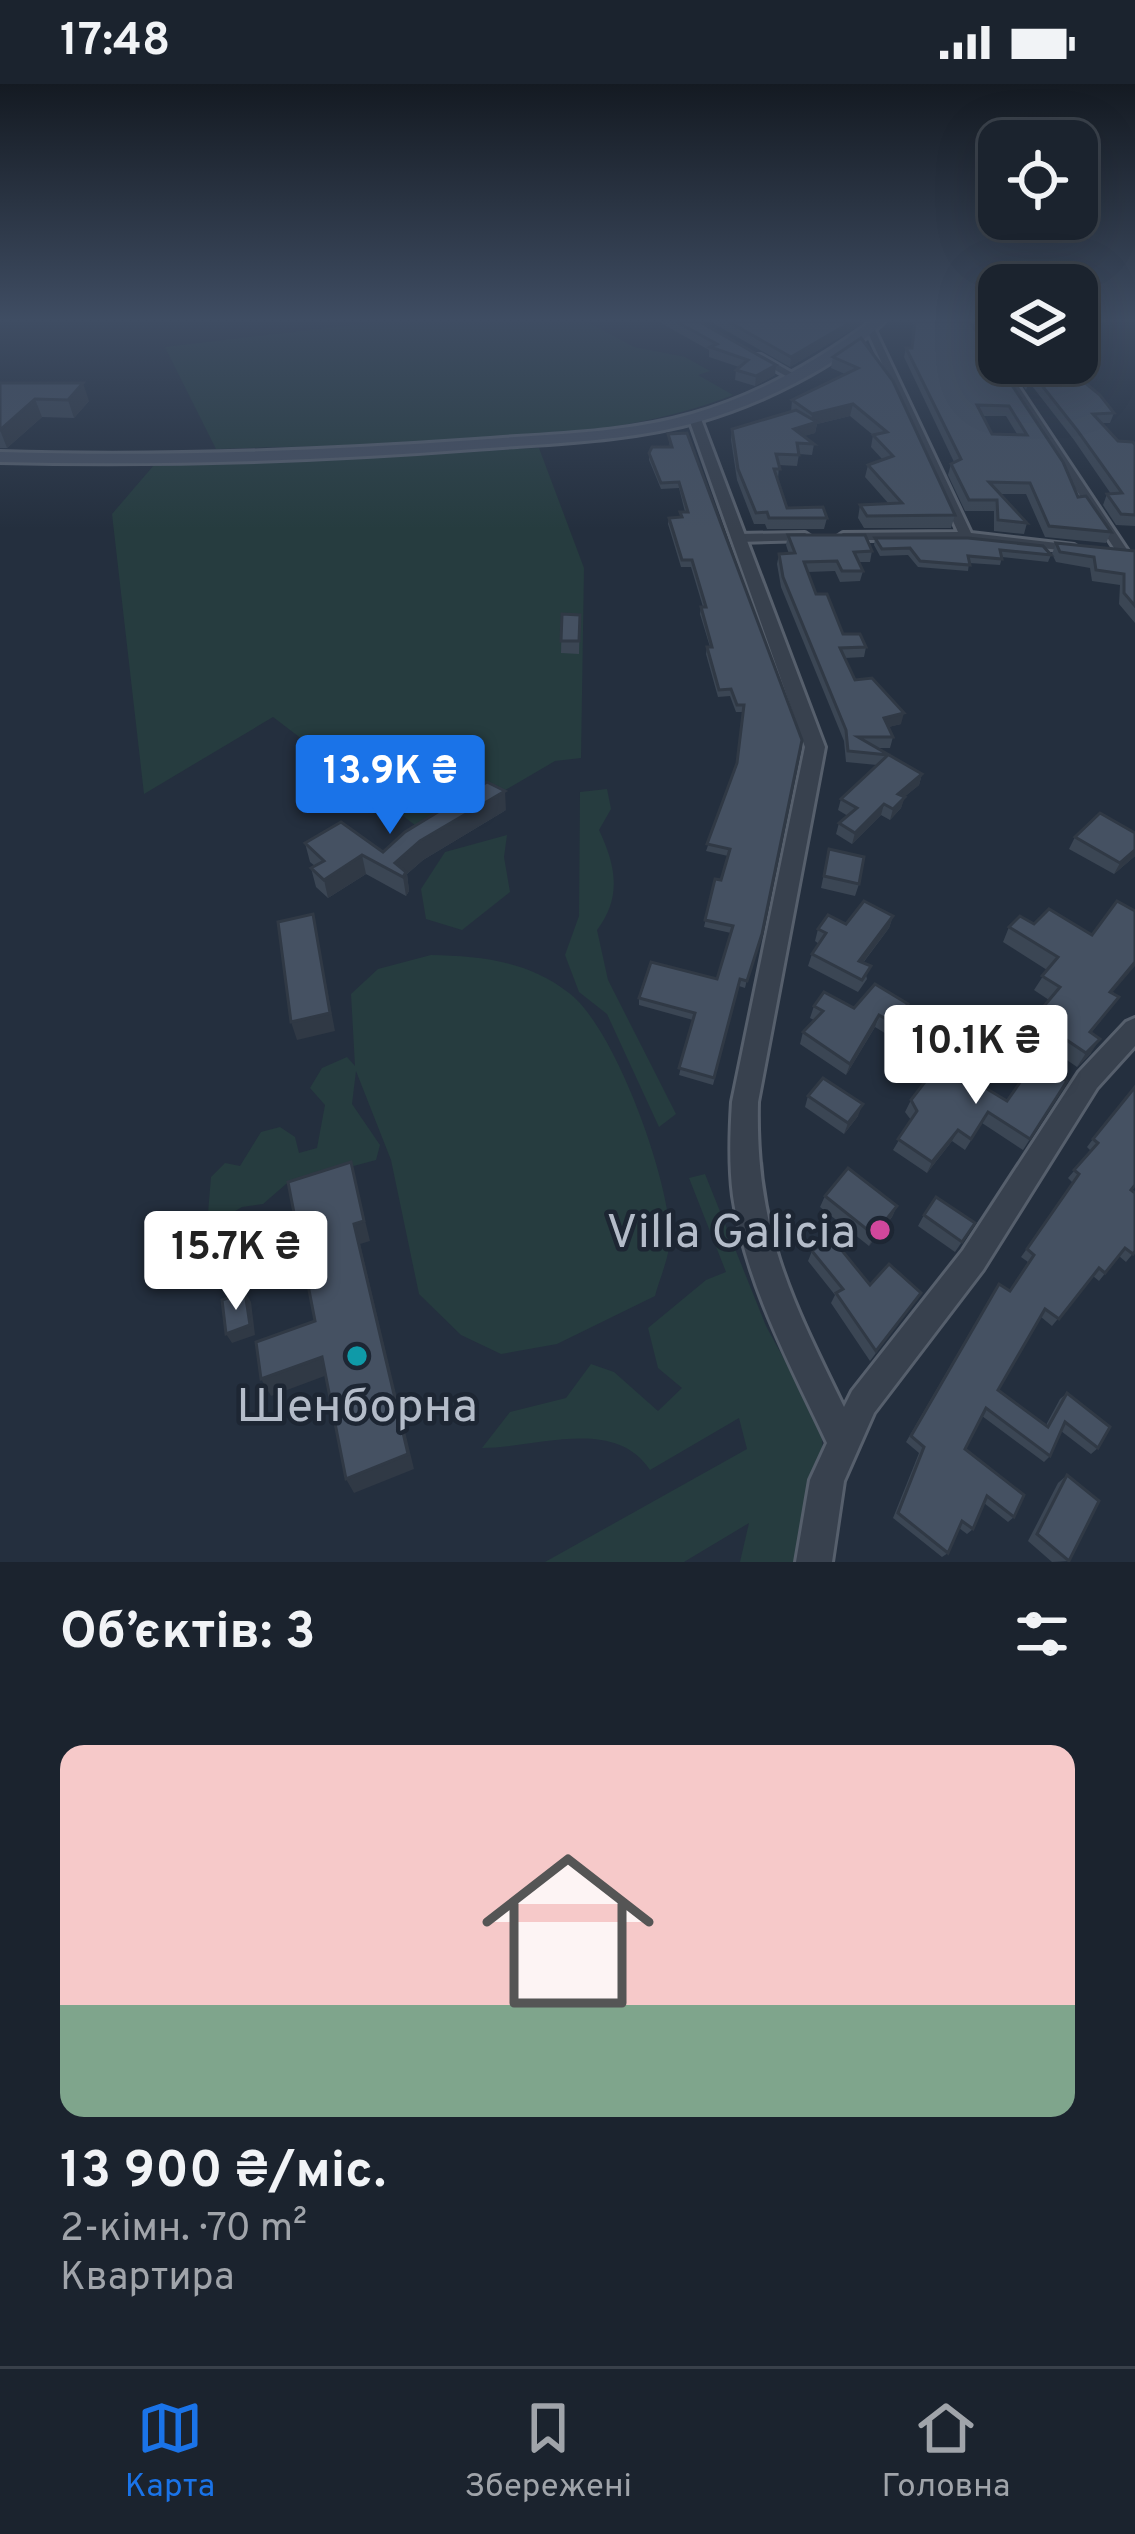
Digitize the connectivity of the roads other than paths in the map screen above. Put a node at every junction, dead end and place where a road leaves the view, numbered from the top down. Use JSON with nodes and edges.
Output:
{"nodes":[{"id":1,"x":754,"y":391,"type":"edge"},
{"id":2,"x":903,"y":391,"type":"edge"},
{"id":3,"x":1018,"y":391,"type":"edge"},
{"id":4,"x":695,"y":419,"type":"junction"},
{"id":5,"x":0,"y":457,"type":"edge"},
{"id":6,"x":966,"y":536,"type":"junction"},
{"id":7,"x":739,"y":538,"type":"junction"},
{"id":8,"x":1129,"y":555,"type":"edge"},
{"id":9,"x":1135,"y":1029,"type":"edge"},
{"id":10,"x":844,"y":1443,"type":"junction"},
{"id":11,"x":814,"y":1562,"type":"edge"}],
"edges":[{"from":1,"to":4,"type":"main road"},
{"from":2,"to":6,"type":"street"},
{"from":3,"to":8,"type":"street"},
{"from":4,"to":5,"type":"main road"},
{"from":4,"to":7,"type":"street"},
{"from":6,"to":7,"type":"street"},
{"from":6,"to":8,"type":"street"},
{"from":7,"to":10,"type":"street"},
{"from":9,"to":10,"type":"street"},
{"from":10,"to":11,"type":"street"}]}
